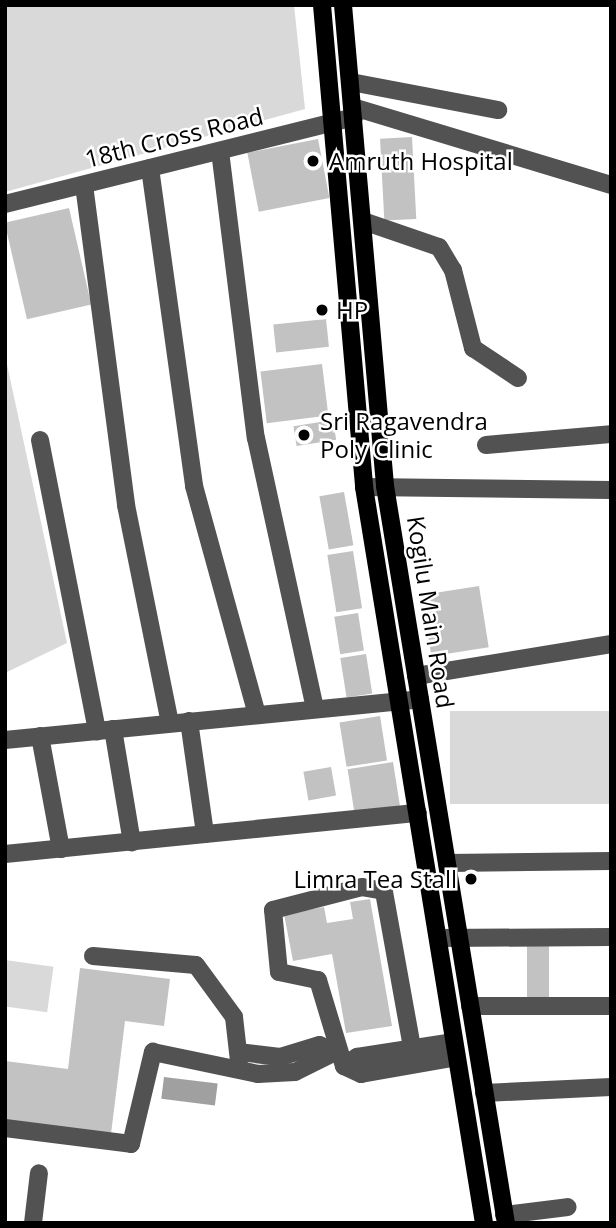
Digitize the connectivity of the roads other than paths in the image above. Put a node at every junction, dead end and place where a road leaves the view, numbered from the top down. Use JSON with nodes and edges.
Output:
{"nodes":[{"id":1,"x":322,"y":5,"type":"edge"},
{"id":2,"x":343,"y":5,"type":"edge"},
{"id":3,"x":351,"y":82,"type":"junction"},
{"id":4,"x":498,"y":110,"type":"dead end"},
{"id":5,"x":354,"y":112,"type":"junction"},
{"id":6,"x":334,"y":122,"type":"junction"},
{"id":7,"x":220,"y":151,"type":"junction"},
{"id":8,"x":150,"y":168,"type":"junction"},
{"id":9,"x":611,"y":184,"type":"edge"},
{"id":10,"x":84,"y":185,"type":"junction"},
{"id":11,"x":5,"y":204,"type":"edge"},
{"id":12,"x":363,"y":221,"type":"junction"},
{"id":13,"x":518,"y":378,"type":"dead end"},
{"id":14,"x":611,"y":433,"type":"edge"},
{"id":15,"x":40,"y":440,"type":"dead end"},
{"id":16,"x":486,"y":445,"type":"dead end"},
{"id":17,"x":385,"y":486,"type":"junction"},
{"id":18,"x":364,"y":487,"type":"junction"},
{"id":19,"x":611,"y":490,"type":"edge"},
{"id":20,"x":611,"y":644,"type":"edge"},
{"id":21,"x":416,"y":676,"type":"junction"},
{"id":22,"x":420,"y":699,"type":"junction"},
{"id":23,"x":399,"y":700,"type":"junction"},
{"id":24,"x":315,"y":708,"type":"junction"},
{"id":25,"x":257,"y":714,"type":"junction"},
{"id":26,"x":189,"y":721,"type":"junction"},
{"id":27,"x":170,"y":723,"type":"junction"},
{"id":28,"x":105,"y":730,"type":"junction"},
{"id":29,"x":40,"y":736,"type":"junction"},
{"id":30,"x":5,"y":740,"type":"edge"},
{"id":31,"x":418,"y":813,"type":"junction"},
{"id":32,"x":205,"y":834,"type":"junction"},
{"id":33,"x":132,"y":842,"type":"junction"},
{"id":34,"x":61,"y":849,"type":"junction"},
{"id":35,"x":5,"y":854,"type":"edge"},
{"id":36,"x":611,"y":861,"type":"edge"},
{"id":37,"x":447,"y":863,"type":"junction"},
{"id":38,"x":611,"y":937,"type":"edge"},
{"id":39,"x":438,"y":938,"type":"junction"},
{"id":40,"x":459,"y":938,"type":"junction"},
{"id":41,"x":93,"y":956,"type":"dead end"},
{"id":42,"x":470,"y":1006,"type":"junction"},
{"id":43,"x":611,"y":1006,"type":"edge"},
{"id":44,"x":456,"y":1049,"type":"junction"},
{"id":45,"x":414,"y":1056,"type":"junction"},
{"id":46,"x":340,"y":1059,"type":"junction"},
{"id":47,"x":239,"y":1060,"type":"junction"},
{"id":48,"x":611,"y":1087,"type":"edge"},
{"id":49,"x":484,"y":1093,"type":"junction"},
{"id":50,"x":5,"y":1128,"type":"edge"},
{"id":51,"x":38,"y":1173,"type":"dead end"},
{"id":52,"x":568,"y":1207,"type":"dead end"},
{"id":53,"x":505,"y":1219,"type":"edge"},
{"id":54,"x":33,"y":1223,"type":"edge"},
{"id":55,"x":484,"y":1223,"type":"edge"}],
"edges":[{"from":1,"to":6,"type":"main road","name":"Kogilu Main Road"},
{"from":2,"to":3,"type":"main road","name":"Kogilu Main Road"},
{"from":3,"to":4,"type":"street"},
{"from":3,"to":5,"type":"main road","name":"Kogilu Main Road"},
{"from":5,"to":6,"type":"street","name":"18th Cross Road"},
{"from":5,"to":9,"type":"street"},
{"from":5,"to":12,"type":"main road","name":"Kogilu Main Road"},
{"from":6,"to":7,"type":"street","name":"18th Cross Road"},
{"from":6,"to":18,"type":"main road","name":"Kogilu Main Road"},
{"from":7,"to":8,"type":"street","name":"18th Cross Road"},
{"from":7,"to":24,"type":"street"},
{"from":8,"to":10,"type":"street","name":"18th Cross Road"},
{"from":8,"to":25,"type":"street"},
{"from":10,"to":11,"type":"street","name":"18th Cross Road"},
{"from":10,"to":27,"type":"street"},
{"from":12,"to":13,"type":"street"},
{"from":12,"to":17,"type":"main road","name":"Kogilu Main Road"},
{"from":14,"to":16,"type":"street"},
{"from":15,"to":28,"type":"street"},
{"from":17,"to":18,"type":"street"},
{"from":17,"to":19,"type":"street"},
{"from":17,"to":21,"type":"main road","name":"Kogilu Main Road"},
{"from":18,"to":23,"type":"main road","name":"Kogilu Main Road"},
{"from":20,"to":21,"type":"street"},
{"from":21,"to":22,"type":"main road","name":"Kogilu Main Road"},
{"from":22,"to":23,"type":"street"},
{"from":22,"to":37,"type":"main road","name":"Kogilu Main Road"},
{"from":23,"to":24,"type":"street"},
{"from":23,"to":31,"type":"main road","name":"Kogilu Main Road"},
{"from":24,"to":25,"type":"street"},
{"from":25,"to":26,"type":"street"},
{"from":26,"to":27,"type":"street"},
{"from":26,"to":32,"type":"street"},
{"from":27,"to":28,"type":"street"},
{"from":28,"to":29,"type":"street"},
{"from":28,"to":33,"type":"street"},
{"from":29,"to":30,"type":"street"},
{"from":29,"to":34,"type":"street"},
{"from":31,"to":32,"type":"street"},
{"from":31,"to":39,"type":"main road","name":"Kogilu Main Road"},
{"from":32,"to":33,"type":"street"},
{"from":33,"to":34,"type":"street"},
{"from":34,"to":35,"type":"street"},
{"from":36,"to":37,"type":"street"},
{"from":37,"to":40,"type":"main road","name":"Kogilu Main Road"},
{"from":38,"to":40,"type":"street"},
{"from":39,"to":40,"type":"street"},
{"from":39,"to":44,"type":"main road","name":"Kogilu Main Road"},
{"from":40,"to":42,"type":"main road","name":"Kogilu Main Road"},
{"from":41,"to":47,"type":"street"},
{"from":42,"to":43,"type":"street"},
{"from":42,"to":49,"type":"main road","name":"Kogilu Main Road"},
{"from":44,"to":45,"type":"street"},
{"from":44,"to":55,"type":"main road","name":"Kogilu Main Road"},
{"from":45,"to":46,"type":"street"},
{"from":45,"to":46,"type":"street"},
{"from":46,"to":47,"type":"street"},
{"from":47,"to":50,"type":"street"},
{"from":48,"to":49,"type":"street"},
{"from":49,"to":53,"type":"main road","name":"Kogilu Main Road"},
{"from":51,"to":54,"type":"street"},
{"from":52,"to":53,"type":"street"}]}
